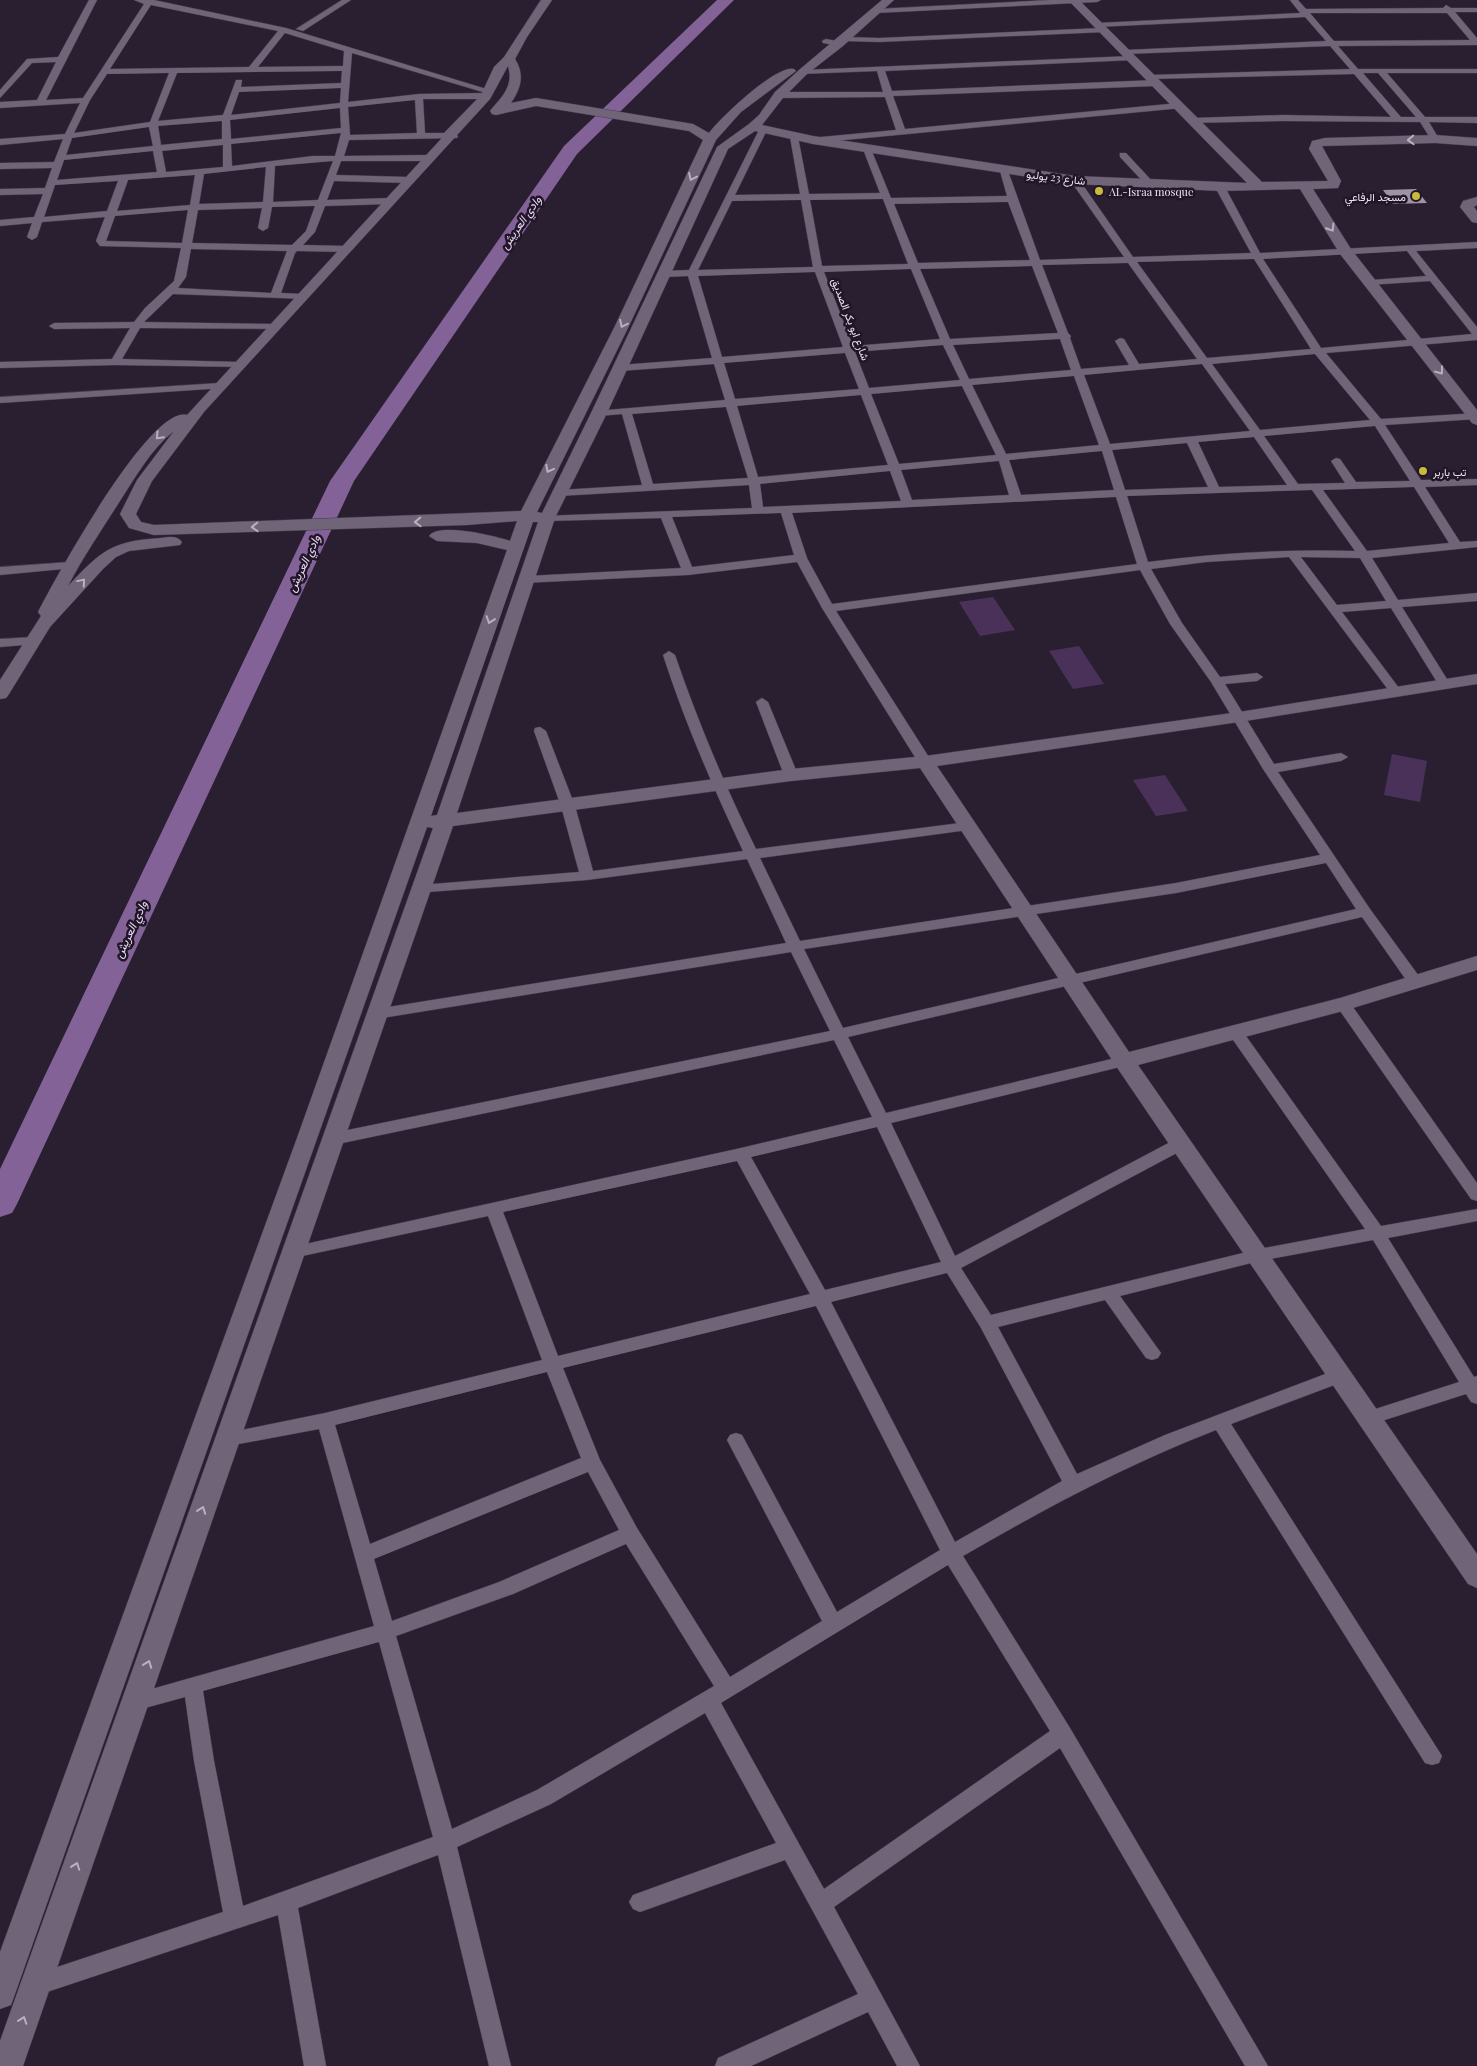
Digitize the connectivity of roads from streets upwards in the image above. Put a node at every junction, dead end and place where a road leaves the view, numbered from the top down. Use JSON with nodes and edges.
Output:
{"nodes":[{"id":1,"x":93,"y":0,"type":"edge"},
{"id":2,"x":138,"y":0,"type":"edge"},
{"id":3,"x":164,"y":0,"type":"edge"},
{"id":4,"x":347,"y":0,"type":"edge"},
{"id":5,"x":547,"y":0,"type":"edge"},
{"id":6,"x":889,"y":0,"type":"edge"},
{"id":7,"x":1097,"y":0,"type":"edge"},
{"id":8,"x":1294,"y":0,"type":"edge"},
{"id":9,"x":1439,"y":0,"type":"edge"},
{"id":10,"x":150,"y":1,"type":"edge"},
{"id":11,"x":1074,"y":1,"type":"edge"},
{"id":12,"x":1012,"y":3,"type":"edge"},
{"id":13,"x":875,"y":6,"type":"edge"},
{"id":14,"x":1449,"y":10,"type":"junction"},
{"id":15,"x":1477,"y":10,"type":"edge"},
{"id":16,"x":1304,"y":13,"type":"junction"},
{"id":17,"x":1100,"y":27,"type":"junction"},
{"id":18,"x":300,"y":29,"type":"junction"},
{"id":19,"x":283,"y":30,"type":"junction"},
{"id":20,"x":344,"y":40,"type":"junction"},
{"id":21,"x":826,"y":41,"type":"junction"},
{"id":22,"x":842,"y":42,"type":"junction"},
{"id":23,"x":1477,"y":42,"type":"edge"},
{"id":24,"x":1331,"y":44,"type":"junction"},
{"id":25,"x":335,"y":45,"type":"junction"},
{"id":26,"x":348,"y":49,"type":"junction"},
{"id":27,"x":1128,"y":55,"type":"junction"},
{"id":28,"x":61,"y":59,"type":"junction"},
{"id":29,"x":509,"y":59,"type":"junction"},
{"id":30,"x":347,"y":68,"type":"junction"},
{"id":31,"x":248,"y":69,"type":"junction"},
{"id":32,"x":880,"y":69,"type":"junction"},
{"id":33,"x":174,"y":70,"type":"junction"},
{"id":34,"x":1357,"y":71,"type":"junction"},
{"id":35,"x":1477,"y":71,"type":"edge"},
{"id":36,"x":103,"y":72,"type":"junction"},
{"id":37,"x":803,"y":72,"type":"junction"},
{"id":38,"x":1381,"y":72,"type":"junction"},
{"id":39,"x":1153,"y":80,"type":"junction"},
{"id":40,"x":346,"y":85,"type":"junction"},
{"id":41,"x":514,"y":88,"type":"junction"},
{"id":42,"x":237,"y":90,"type":"junction"},
{"id":43,"x":489,"y":91,"type":"junction"},
{"id":44,"x":776,"y":91,"type":"junction"},
{"id":45,"x":887,"y":94,"type":"junction"},
{"id":46,"x":0,"y":95,"type":"edge"},
{"id":47,"x":419,"y":97,"type":"junction"},
{"id":48,"x":538,"y":99,"type":"junction"},
{"id":49,"x":86,"y":100,"type":"junction"},
{"id":50,"x":40,"y":103,"type":"junction"},
{"id":51,"x":0,"y":105,"type":"edge"},
{"id":52,"x":344,"y":105,"type":"junction"},
{"id":53,"x":1179,"y":106,"type":"junction"},
{"id":54,"x":499,"y":109,"type":"junction"},
{"id":55,"x":226,"y":118,"type":"junction"},
{"id":56,"x":723,"y":120,"type":"junction"},
{"id":57,"x":1399,"y":120,"type":"junction"},
{"id":58,"x":1423,"y":120,"type":"junction"},
{"id":59,"x":1477,"y":120,"type":"edge"},
{"id":60,"x":1193,"y":121,"type":"junction"},
{"id":61,"x":153,"y":124,"type":"junction"},
{"id":62,"x":687,"y":124,"type":"junction"},
{"id":63,"x":758,"y":129,"type":"junction"},
{"id":64,"x":901,"y":132,"type":"junction"},
{"id":65,"x":346,"y":134,"type":"junction"},
{"id":66,"x":421,"y":135,"type":"junction"},
{"id":67,"x":68,"y":136,"type":"junction"},
{"id":68,"x":450,"y":137,"type":"junction"},
{"id":69,"x":794,"y":137,"type":"junction"},
{"id":70,"x":710,"y":139,"type":"junction"},
{"id":71,"x":1435,"y":139,"type":"junction"},
{"id":72,"x":813,"y":140,"type":"junction"},
{"id":73,"x":0,"y":142,"type":"edge"},
{"id":74,"x":227,"y":142,"type":"junction"},
{"id":75,"x":1477,"y":142,"type":"edge"},
{"id":76,"x":868,"y":149,"type":"junction"},
{"id":77,"x":156,"y":150,"type":"junction"},
{"id":78,"x":1123,"y":155,"type":"dead end"},
{"id":79,"x":339,"y":158,"type":"junction"},
{"id":80,"x":428,"y":158,"type":"junction"},
{"id":81,"x":58,"y":162,"type":"junction"},
{"id":82,"x":271,"y":164,"type":"junction"},
{"id":83,"x":0,"y":166,"type":"edge"},
{"id":84,"x":228,"y":168,"type":"junction"},
{"id":85,"x":1004,"y":171,"type":"junction"},
{"id":86,"x":200,"y":172,"type":"junction"},
{"id":87,"x":162,"y":175,"type":"junction"},
{"id":88,"x":124,"y":178,"type":"junction"},
{"id":89,"x":330,"y":178,"type":"junction"},
{"id":90,"x":408,"y":180,"type":"junction"},
{"id":91,"x":1075,"y":180,"type":"junction"},
{"id":92,"x":1151,"y":186,"type":"junction"},
{"id":93,"x":49,"y":187,"type":"junction"},
{"id":94,"x":1220,"y":187,"type":"junction"},
{"id":95,"x":1259,"y":187,"type":"junction"},
{"id":96,"x":1305,"y":187,"type":"junction"},
{"id":97,"x":0,"y":192,"type":"edge"},
{"id":98,"x":804,"y":197,"type":"junction"},
{"id":99,"x":730,"y":198,"type":"junction"},
{"id":100,"x":886,"y":199,"type":"junction"},
{"id":101,"x":1012,"y":200,"type":"junction"},
{"id":102,"x":390,"y":201,"type":"junction"},
{"id":103,"x":1477,"y":201,"type":"edge"},
{"id":104,"x":323,"y":202,"type":"junction"},
{"id":105,"x":268,"y":203,"type":"junction"},
{"id":106,"x":193,"y":207,"type":"junction"},
{"id":107,"x":112,"y":214,"type":"junction"},
{"id":108,"x":39,"y":219,"type":"junction"},
{"id":109,"x":1477,"y":219,"type":"edge"},
{"id":110,"x":0,"y":223,"type":"edge"},
{"id":111,"x":263,"y":228,"type":"dead end"},
{"id":112,"x":32,"y":237,"type":"dead end"},
{"id":113,"x":188,"y":244,"type":"junction"},
{"id":114,"x":1477,"y":245,"type":"edge"},
{"id":115,"x":294,"y":247,"type":"junction"},
{"id":116,"x":1409,"y":248,"type":"junction"},
{"id":117,"x":348,"y":249,"type":"junction"},
{"id":118,"x":1345,"y":251,"type":"junction"},
{"id":119,"x":1257,"y":256,"type":"junction"},
{"id":120,"x":1129,"y":260,"type":"junction"},
{"id":121,"x":1037,"y":263,"type":"junction"},
{"id":122,"x":914,"y":265,"type":"junction"},
{"id":123,"x":818,"y":268,"type":"junction"},
{"id":124,"x":692,"y":273,"type":"junction"},
{"id":125,"x":664,"y":274,"type":"junction"},
{"id":126,"x":1432,"y":278,"type":"junction"},
{"id":127,"x":1371,"y":283,"type":"junction"},
{"id":128,"x":171,"y":292,"type":"junction"},
{"id":129,"x":275,"y":295,"type":"junction"},
{"id":130,"x":303,"y":297,"type":"junction"},
{"id":131,"x":136,"y":325,"type":"junction"},
{"id":132,"x":54,"y":326,"type":"dead end"},
{"id":133,"x":276,"y":327,"type":"junction"},
{"id":134,"x":1477,"y":335,"type":"edge"},
{"id":135,"x":1066,"y":336,"type":"junction"},
{"id":136,"x":1120,"y":341,"type":"dead end"},
{"id":137,"x":946,"y":342,"type":"junction"},
{"id":138,"x":1419,"y":343,"type":"junction"},
{"id":139,"x":850,"y":349,"type":"junction"},
{"id":140,"x":1318,"y":351,"type":"junction"},
{"id":141,"x":720,"y":360,"type":"junction"},
{"id":142,"x":1206,"y":361,"type":"junction"},
{"id":143,"x":115,"y":362,"type":"junction"},
{"id":144,"x":0,"y":365,"type":"edge"},
{"id":145,"x":240,"y":365,"type":"junction"},
{"id":146,"x":1136,"y":367,"type":"junction"},
{"id":147,"x":620,"y":368,"type":"junction"},
{"id":148,"x":1077,"y":372,"type":"junction"},
{"id":149,"x":966,"y":381,"type":"junction"},
{"id":150,"x":220,"y":386,"type":"junction"},
{"id":151,"x":864,"y":391,"type":"junction"},
{"id":152,"x":0,"y":400,"type":"edge"},
{"id":153,"x":731,"y":403,"type":"junction"},
{"id":154,"x":199,"y":409,"type":"junction"},
{"id":155,"x":626,"y":410,"type":"junction"},
{"id":156,"x":599,"y":413,"type":"junction"},
{"id":157,"x":1476,"y":418,"type":"edge"},
{"id":158,"x":1378,"y":422,"type":"junction"},
{"id":159,"x":1258,"y":434,"type":"junction"},
{"id":160,"x":1191,"y":440,"type":"junction"},
{"id":161,"x":1106,"y":448,"type":"junction"},
{"id":162,"x":1003,"y":458,"type":"junction"},
{"id":163,"x":1336,"y":461,"type":"dead end"},
{"id":164,"x":896,"y":468,"type":"junction"},
{"id":165,"x":754,"y":481,"type":"junction"},
{"id":166,"x":1477,"y":482,"type":"edge"},
{"id":167,"x":1417,"y":484,"type":"junction"},
{"id":168,"x":1353,"y":486,"type":"junction"},
{"id":169,"x":1294,"y":487,"type":"junction"},
{"id":170,"x":1315,"y":487,"type":"junction"},
{"id":171,"x":649,"y":488,"type":"junction"},
{"id":172,"x":1216,"y":490,"type":"junction"},
{"id":173,"x":559,"y":493,"type":"junction"},
{"id":174,"x":1121,"y":494,"type":"junction"},
{"id":175,"x":1016,"y":498,"type":"junction"},
{"id":176,"x":908,"y":503,"type":"junction"},
{"id":177,"x":785,"y":509,"type":"junction"},
{"id":178,"x":758,"y":511,"type":"junction"},
{"id":179,"x":665,"y":513,"type":"junction"},
{"id":180,"x":537,"y":517,"type":"junction"},
{"id":181,"x":466,"y":528,"type":"junction"},
{"id":182,"x":174,"y":536,"type":"junction"},
{"id":183,"x":1477,"y":544,"type":"edge"},
{"id":184,"x":1458,"y":546,"type":"junction"},
{"id":185,"x":516,"y":548,"type":"junction"},
{"id":186,"x":1292,"y":553,"type":"junction"},
{"id":187,"x":1364,"y":555,"type":"junction"},
{"id":188,"x":801,"y":558,"type":"junction"},
{"id":189,"x":70,"y":566,"type":"junction"},
{"id":190,"x":1144,"y":567,"type":"junction"},
{"id":191,"x":0,"y":571,"type":"edge"},
{"id":192,"x":688,"y":571,"type":"junction"},
{"id":193,"x":527,"y":580,"type":"junction"},
{"id":194,"x":1477,"y":597,"type":"edge"},
{"id":195,"x":1394,"y":604,"type":"junction"},
{"id":196,"x":828,"y":608,"type":"junction"},
{"id":197,"x":1332,"y":609,"type":"junction"},
{"id":198,"x":43,"y":624,"type":"junction"},
{"id":199,"x":32,"y":641,"type":"junction"},
{"id":200,"x":0,"y":643,"type":"edge"},
{"id":201,"x":669,"y":655,"type":"dead end"},
{"id":202,"x":1257,"y":677,"type":"dead end"},
{"id":203,"x":1477,"y":679,"type":"edge"},
{"id":204,"x":1217,"y":681,"type":"junction"},
{"id":205,"x":1444,"y":684,"type":"junction"},
{"id":206,"x":2,"y":688,"type":"edge"},
{"id":207,"x":1396,"y":692,"type":"junction"},
{"id":208,"x":762,"y":702,"type":"dead end"},
{"id":209,"x":1239,"y":717,"type":"junction"},
{"id":210,"x":540,"y":731,"type":"dead end"},
{"id":211,"x":1341,"y":757,"type":"dead end"},
{"id":212,"x":925,"y":762,"type":"junction"},
{"id":213,"x":1270,"y":768,"type":"junction"},
{"id":214,"x":791,"y":774,"type":"junction"},
{"id":215,"x":718,"y":784,"type":"junction"},
{"id":216,"x":568,"y":806,"type":"junction"},
{"id":217,"x":444,"y":821,"type":"junction"},
{"id":218,"x":418,"y":822,"type":"junction"},
{"id":219,"x":968,"y":826,"type":"junction"},
{"id":220,"x":752,"y":856,"type":"junction"},
{"id":221,"x":1330,"y":858,"type":"junction"},
{"id":222,"x":587,"y":876,"type":"junction"},
{"id":223,"x":420,"y":890,"type":"junction"},
{"id":224,"x":1025,"y":911,"type":"junction"},
{"id":225,"x":1365,"y":912,"type":"junction"},
{"id":226,"x":795,"y":946,"type":"junction"},
{"id":227,"x":1477,"y":963,"type":"edge"},
{"id":228,"x":1069,"y":979,"type":"junction"},
{"id":229,"x":1416,"y":983,"type":"junction"},
{"id":230,"x":1343,"y":1004,"type":"junction"},
{"id":231,"x":376,"y":1014,"type":"junction"},
{"id":232,"x":1236,"y":1033,"type":"junction"},
{"id":233,"x":839,"y":1034,"type":"junction"},
{"id":234,"x":1124,"y":1061,"type":"junction"},
{"id":235,"x":880,"y":1119,"type":"junction"},
{"id":236,"x":333,"y":1139,"type":"junction"},
{"id":237,"x":1182,"y":1143,"type":"junction"},
{"id":238,"x":741,"y":1154,"type":"junction"},
{"id":239,"x":1477,"y":1196,"type":"edge"},
{"id":240,"x":493,"y":1208,"type":"junction"},
{"id":241,"x":1477,"y":1215,"type":"edge"},
{"id":242,"x":1377,"y":1233,"type":"junction"},
{"id":243,"x":293,"y":1252,"type":"junction"},
{"id":244,"x":1259,"y":1255,"type":"junction"},
{"id":245,"x":951,"y":1266,"type":"junction"},
{"id":246,"x":1108,"y":1292,"type":"junction"},
{"id":247,"x":821,"y":1299,"type":"junction"},
{"id":248,"x":986,"y":1323,"type":"junction"},
{"id":249,"x":1152,"y":1353,"type":"dead end"},
{"id":250,"x":552,"y":1363,"type":"junction"},
{"id":251,"x":1339,"y":1376,"type":"junction"},
{"id":252,"x":1474,"y":1389,"type":"edge"},
{"id":253,"x":1369,"y":1418,"type":"junction"},
{"id":254,"x":325,"y":1420,"type":"junction"},
{"id":255,"x":1220,"y":1421,"type":"junction"},
{"id":256,"x":228,"y":1439,"type":"junction"},
{"id":257,"x":736,"y":1440,"type":"dead end"},
{"id":258,"x":592,"y":1462,"type":"junction"},
{"id":259,"x":1073,"y":1484,"type":"junction"},
{"id":260,"x":630,"y":1534,"type":"junction"},
{"id":261,"x":952,"y":1553,"type":"junction"},
{"id":262,"x":364,"y":1555,"type":"junction"},
{"id":263,"x":1473,"y":1564,"type":"edge"},
{"id":264,"x":833,"y":1624,"type":"junction"},
{"id":265,"x":385,"y":1632,"type":"junction"},
{"id":266,"x":193,"y":1687,"type":"junction"},
{"id":267,"x":727,"y":1689,"type":"junction"},
{"id":268,"x":709,"y":1700,"type":"junction"},
{"id":269,"x":134,"y":1702,"type":"junction"},
{"id":270,"x":1063,"y":1734,"type":"junction"},
{"id":271,"x":1432,"y":1756,"type":"dead end"},
{"id":272,"x":445,"y":1842,"type":"junction"},
{"id":273,"x":790,"y":1848,"type":"junction"},
{"id":274,"x":286,"y":1902,"type":"junction"},
{"id":275,"x":640,"y":1902,"type":"dead end"},
{"id":276,"x":820,"y":1904,"type":"junction"},
{"id":277,"x":235,"y":1919,"type":"junction"},
{"id":278,"x":35,"y":1985,"type":"junction"},
{"id":279,"x":0,"y":1994,"type":"edge"},
{"id":280,"x":873,"y":1998,"type":"junction"},
{"id":281,"x":7,"y":2066,"type":"edge"},
{"id":282,"x":315,"y":2066,"type":"edge"},
{"id":283,"x":500,"y":2066,"type":"edge"},
{"id":284,"x":726,"y":2066,"type":"edge"},
{"id":285,"x":909,"y":2066,"type":"edge"},
{"id":286,"x":1257,"y":2066,"type":"edge"}],
"edges":[{"from":1,"to":28,"type":"street"},
{"from":2,"to":10,"type":"street"},
{"from":3,"to":18,"type":"street"},
{"from":4,"to":18,"type":"street"},
{"from":5,"to":29,"type":"street"},
{"from":6,"to":13,"type":"street"},
{"from":7,"to":11,"type":"street"},
{"from":8,"to":16,"type":"street"},
{"from":9,"to":14,"type":"street"},
{"from":10,"to":19,"type":"street"},
{"from":10,"to":36,"type":"street"},
{"from":11,"to":12,"type":"street"},
{"from":11,"to":17,"type":"street"},
{"from":12,"to":13,"type":"street"},
{"from":13,"to":21,"type":"street"},
{"from":13,"to":22,"type":"street"},
{"from":14,"to":15,"type":"street"},
{"from":14,"to":16,"type":"street"},
{"from":14,"to":23,"type":"street"},
{"from":16,"to":17,"type":"street"},
{"from":16,"to":24,"type":"street"},
{"from":17,"to":22,"type":"street"},
{"from":17,"to":27,"type":"street"},
{"from":18,"to":20,"type":"street"},
{"from":19,"to":25,"type":"street"},
{"from":19,"to":31,"type":"street"},
{"from":20,"to":25,"type":"street"},
{"from":20,"to":43,"type":"street"},
{"from":21,"to":22,"type":"street"},
{"from":21,"to":44,"type":"street"},
{"from":22,"to":37,"type":"street"},
{"from":23,"to":24,"type":"street"},
{"from":24,"to":27,"type":"street"},
{"from":24,"to":34,"type":"street"},
{"from":25,"to":26,"type":"street"},
{"from":26,"to":30,"type":"street"},
{"from":26,"to":43,"type":"street"},
{"from":27,"to":32,"type":"street"},
{"from":27,"to":39,"type":"street"},
{"from":28,"to":46,"type":"street"},
{"from":28,"to":50,"type":"street"},
{"from":29,"to":41,"type":"street"},
{"from":29,"to":43,"type":"street"},
{"from":30,"to":31,"type":"street"},
{"from":30,"to":40,"type":"street"},
{"from":31,"to":33,"type":"street"},
{"from":31,"to":42,"type":"street"},
{"from":32,"to":37,"type":"street"},
{"from":32,"to":45,"type":"street"},
{"from":33,"to":36,"type":"street"},
{"from":33,"to":61,"type":"street"},
{"from":34,"to":38,"type":"street"},
{"from":34,"to":39,"type":"street"},
{"from":34,"to":57,"type":"street"},
{"from":35,"to":38,"type":"street"},
{"from":36,"to":49,"type":"street"},
{"from":37,"to":44,"type":"street"},
{"from":38,"to":58,"type":"street"},
{"from":39,"to":45,"type":"street"},
{"from":39,"to":53,"type":"street"},
{"from":40,"to":42,"type":"street"},
{"from":40,"to":52,"type":"street"},
{"from":41,"to":48,"type":"street"},
{"from":41,"to":54,"type":"street"},
{"from":42,"to":55,"type":"street"},
{"from":43,"to":47,"type":"street"},
{"from":43,"to":68,"type":"street"},
{"from":44,"to":45,"type":"street"},
{"from":44,"to":56,"type":"street"},
{"from":44,"to":63,"type":"street"},
{"from":45,"to":64,"type":"street"},
{"from":47,"to":52,"type":"street"},
{"from":47,"to":66,"type":"street"},
{"from":48,"to":54,"type":"street"},
{"from":48,"to":62,"type":"street"},
{"from":49,"to":50,"type":"street"},
{"from":49,"to":67,"type":"street"},
{"from":50,"to":51,"type":"street"},
{"from":52,"to":55,"type":"street"},
{"from":52,"to":65,"type":"street"},
{"from":53,"to":60,"type":"street"},
{"from":53,"to":64,"type":"street"},
{"from":54,"to":68,"type":"street"},
{"from":55,"to":61,"type":"street"},
{"from":55,"to":74,"type":"street"},
{"from":56,"to":62,"type":"street"},
{"from":56,"to":70,"type":"street"},
{"from":57,"to":58,"type":"street"},
{"from":57,"to":60,"type":"street"},
{"from":58,"to":59,"type":"street"},
{"from":58,"to":71,"type":"street"},
{"from":60,"to":95,"type":"street"},
{"from":61,"to":67,"type":"street"},
{"from":61,"to":77,"type":"street"},
{"from":62,"to":70,"type":"street"},
{"from":63,"to":69,"type":"street","name":"شارع 23 يوليو"},
{"from":63,"to":99,"type":"street"},
{"from":63,"to":125,"type":"street"},
{"from":64,"to":72,"type":"street"},
{"from":65,"to":66,"type":"street"},
{"from":65,"to":74,"type":"street"},
{"from":65,"to":79,"type":"street"},
{"from":66,"to":68,"type":"street"},
{"from":67,"to":73,"type":"street"},
{"from":67,"to":81,"type":"street"},
{"from":68,"to":80,"type":"street"},
{"from":69,"to":72,"type":"street","name":"شارع 23 يوليو"},
{"from":69,"to":98,"type":"street","name":"شارع ابو بكر الصديق"},
{"from":70,"to":180,"type":"street","one_way":true},
{"from":71,"to":75,"type":"street","name":"شارع 23 يوليو"},
{"from":71,"to":96,"type":"street","name":"شارع 23 يوليو","one_way":true},
{"from":72,"to":76,"type":"street","name":"شارع 23 يوليو"},
{"from":74,"to":77,"type":"street"},
{"from":74,"to":84,"type":"street"},
{"from":76,"to":85,"type":"street","name":"شارع 23 يوليو"},
{"from":76,"to":100,"type":"street"},
{"from":77,"to":81,"type":"street"},
{"from":77,"to":87,"type":"street"},
{"from":78,"to":92,"type":"street"},
{"from":79,"to":80,"type":"street"},
{"from":79,"to":82,"type":"street"},
{"from":79,"to":89,"type":"street"},
{"from":80,"to":90,"type":"street"},
{"from":81,"to":83,"type":"street"},
{"from":81,"to":93,"type":"street"},
{"from":82,"to":84,"type":"street"},
{"from":82,"to":105,"type":"street"},
{"from":84,"to":86,"type":"street"},
{"from":85,"to":91,"type":"street","name":"شارع 23 يوليو"},
{"from":85,"to":101,"type":"street"},
{"from":86,"to":87,"type":"street"},
{"from":86,"to":106,"type":"street"},
{"from":87,"to":88,"type":"street"},
{"from":88,"to":93,"type":"street"},
{"from":88,"to":107,"type":"street"},
{"from":89,"to":90,"type":"street"},
{"from":89,"to":104,"type":"street"},
{"from":90,"to":102,"type":"street"},
{"from":91,"to":92,"type":"street","name":"شارع 23 يوليو"},
{"from":91,"to":120,"type":"street"},
{"from":92,"to":94,"type":"street","name":"شارع 23 يوليو"},
{"from":93,"to":97,"type":"street"},
{"from":93,"to":108,"type":"street"},
{"from":94,"to":95,"type":"street","name":"شارع 23 يوليو"},
{"from":94,"to":119,"type":"street"},
{"from":95,"to":96,"type":"street","name":"شارع 23 يوليو"},
{"from":96,"to":118,"type":"street","one_way":true},
{"from":98,"to":99,"type":"street"},
{"from":98,"to":100,"type":"street"},
{"from":98,"to":123,"type":"street","name":"شارع ابو بكر الصديق"},
{"from":99,"to":124,"type":"street"},
{"from":100,"to":101,"type":"street"},
{"from":100,"to":122,"type":"street"},
{"from":101,"to":121,"type":"street"},
{"from":102,"to":104,"type":"street"},
{"from":102,"to":117,"type":"street"},
{"from":103,"to":109,"type":"street"},
{"from":104,"to":105,"type":"street"},
{"from":104,"to":115,"type":"street"},
{"from":105,"to":106,"type":"street"},
{"from":105,"to":111,"type":"street"},
{"from":106,"to":107,"type":"street"},
{"from":106,"to":113,"type":"street"},
{"from":107,"to":108,"type":"street"},
{"from":107,"to":113,"type":"street"},
{"from":108,"to":110,"type":"street"},
{"from":108,"to":112,"type":"street"},
{"from":113,"to":115,"type":"street"},
{"from":113,"to":128,"type":"street"},
{"from":114,"to":116,"type":"street"},
{"from":115,"to":117,"type":"street"},
{"from":115,"to":129,"type":"street"},
{"from":116,"to":118,"type":"street"},
{"from":116,"to":126,"type":"street"},
{"from":117,"to":130,"type":"street"},
{"from":118,"to":119,"type":"street"},
{"from":118,"to":127,"type":"street"},
{"from":119,"to":120,"type":"street"},
{"from":119,"to":140,"type":"street"},
{"from":120,"to":121,"type":"street"},
{"from":120,"to":142,"type":"street"},
{"from":121,"to":122,"type":"street"},
{"from":121,"to":135,"type":"street"},
{"from":122,"to":123,"type":"street"},
{"from":122,"to":137,"type":"street"},
{"from":123,"to":124,"type":"street"},
{"from":123,"to":139,"type":"street","name":"شارع ابو بكر الصديق"},
{"from":124,"to":125,"type":"street"},
{"from":124,"to":141,"type":"street"},
{"from":125,"to":147,"type":"street"},
{"from":126,"to":127,"type":"street"},
{"from":126,"to":134,"type":"street"},
{"from":127,"to":138,"type":"street"},
{"from":128,"to":129,"type":"street"},
{"from":128,"to":131,"type":"street"},
{"from":129,"to":130,"type":"street"},
{"from":130,"to":133,"type":"street"},
{"from":131,"to":132,"type":"street"},
{"from":131,"to":133,"type":"street"},
{"from":131,"to":143,"type":"street"},
{"from":133,"to":145,"type":"street"},
{"from":134,"to":138,"type":"street"},
{"from":135,"to":137,"type":"street"},
{"from":135,"to":148,"type":"street"},
{"from":136,"to":146,"type":"street"},
{"from":137,"to":139,"type":"street"},
{"from":137,"to":149,"type":"street"},
{"from":138,"to":140,"type":"street"},
{"from":138,"to":157,"type":"street","one_way":true},
{"from":139,"to":141,"type":"street"},
{"from":139,"to":151,"type":"street","name":"شارع ابو بكر الصديق"},
{"from":140,"to":142,"type":"street"},
{"from":140,"to":158,"type":"street"},
{"from":141,"to":147,"type":"street"},
{"from":141,"to":153,"type":"street"},
{"from":142,"to":146,"type":"street"},
{"from":142,"to":159,"type":"street"},
{"from":143,"to":144,"type":"street"},
{"from":143,"to":145,"type":"street"},
{"from":145,"to":150,"type":"street"},
{"from":146,"to":148,"type":"street"},
{"from":147,"to":156,"type":"street"},
{"from":148,"to":149,"type":"street"},
{"from":148,"to":161,"type":"street"},
{"from":149,"to":151,"type":"street"},
{"from":149,"to":162,"type":"street"},
{"from":150,"to":152,"type":"street"},
{"from":150,"to":154,"type":"street"},
{"from":151,"to":153,"type":"street"},
{"from":151,"to":164,"type":"street","name":"شارع ابو بكر الصديق"},
{"from":153,"to":155,"type":"street"},
{"from":153,"to":165,"type":"street"},
{"from":154,"to":182,"type":"street"},
{"from":154,"to":189,"type":"street","one_way":true},
{"from":155,"to":156,"type":"street"},
{"from":155,"to":171,"type":"street"},
{"from":156,"to":173,"type":"street"},
{"from":157,"to":158,"type":"street"},
{"from":158,"to":159,"type":"street"},
{"from":158,"to":167,"type":"street"},
{"from":159,"to":160,"type":"street"},
{"from":159,"to":169,"type":"street"},
{"from":160,"to":161,"type":"street"},
{"from":160,"to":172,"type":"street"},
{"from":161,"to":162,"type":"street"},
{"from":161,"to":174,"type":"street"},
{"from":162,"to":164,"type":"street"},
{"from":162,"to":175,"type":"street"},
{"from":163,"to":168,"type":"street"},
{"from":164,"to":165,"type":"street"},
{"from":164,"to":176,"type":"street","name":"شارع ابو بكر الصديق"},
{"from":165,"to":171,"type":"street"},
{"from":165,"to":178,"type":"street"},
{"from":166,"to":167,"type":"street"},
{"from":167,"to":168,"type":"street"},
{"from":167,"to":184,"type":"street"},
{"from":168,"to":170,"type":"street"},
{"from":169,"to":170,"type":"street"},
{"from":169,"to":172,"type":"street"},
{"from":170,"to":187,"type":"street"},
{"from":171,"to":173,"type":"street"},
{"from":172,"to":174,"type":"street"},
{"from":173,"to":180,"type":"street"},
{"from":174,"to":175,"type":"street"},
{"from":174,"to":190,"type":"street"},
{"from":175,"to":176,"type":"street"},
{"from":176,"to":177,"type":"street"},
{"from":177,"to":178,"type":"street"},
{"from":177,"to":188,"type":"street"},
{"from":178,"to":179,"type":"street"},
{"from":179,"to":180,"type":"street"},
{"from":179,"to":192,"type":"street"},
{"from":180,"to":181,"type":"street"},
{"from":180,"to":185,"type":"street"},
{"from":180,"to":193,"type":"street"},
{"from":181,"to":182,"type":"street"},
{"from":181,"to":185,"type":"street"},
{"from":198,"to":182,"type":"street","one_way":true},
{"from":183,"to":184,"type":"street"},
{"from":184,"to":187,"type":"street"},
{"from":185,"to":218,"type":"street","one_way":true},
{"from":186,"to":187,"type":"street"},
{"from":186,"to":190,"type":"street"},
{"from":186,"to":197,"type":"street"},
{"from":187,"to":195,"type":"street"},
{"from":188,"to":192,"type":"street"},
{"from":188,"to":196,"type":"street"},
{"from":189,"to":191,"type":"street"},
{"from":189,"to":198,"type":"street"},
{"from":190,"to":196,"type":"street"},
{"from":190,"to":204,"type":"street"},
{"from":192,"to":193,"type":"street"},
{"from":193,"to":217,"type":"street"},
{"from":194,"to":195,"type":"street"},
{"from":195,"to":197,"type":"street"},
{"from":195,"to":205,"type":"street"},
{"from":196,"to":212,"type":"street"},
{"from":197,"to":207,"type":"street"},
{"from":198,"to":199,"type":"street"},
{"from":199,"to":200,"type":"street"},
{"from":199,"to":206,"type":"street"},
{"from":201,"to":215,"type":"street"},
{"from":202,"to":204,"type":"street"},
{"from":203,"to":205,"type":"street"},
{"from":204,"to":209,"type":"street"},
{"from":205,"to":207,"type":"street"},
{"from":207,"to":209,"type":"street"},
{"from":208,"to":214,"type":"street"},
{"from":209,"to":212,"type":"street"},
{"from":209,"to":213,"type":"street"},
{"from":210,"to":216,"type":"street"},
{"from":211,"to":213,"type":"street"},
{"from":212,"to":214,"type":"street"},
{"from":212,"to":219,"type":"street"},
{"from":213,"to":221,"type":"street"},
{"from":214,"to":215,"type":"street"},
{"from":215,"to":216,"type":"street"},
{"from":215,"to":220,"type":"street"},
{"from":216,"to":217,"type":"street"},
{"from":216,"to":222,"type":"street"},
{"from":217,"to":218,"type":"street"},
{"from":217,"to":223,"type":"street"},
{"from":218,"to":279,"type":"street"},
{"from":219,"to":220,"type":"street"},
{"from":219,"to":224,"type":"street"},
{"from":220,"to":222,"type":"street"},
{"from":220,"to":226,"type":"street"},
{"from":221,"to":224,"type":"street"},
{"from":221,"to":225,"type":"street"},
{"from":222,"to":223,"type":"street"},
{"from":223,"to":231,"type":"street"},
{"from":224,"to":226,"type":"street"},
{"from":224,"to":228,"type":"street"},
{"from":225,"to":228,"type":"street"},
{"from":225,"to":229,"type":"street"},
{"from":226,"to":231,"type":"street"},
{"from":226,"to":233,"type":"street"},
{"from":227,"to":229,"type":"street"},
{"from":228,"to":233,"type":"street"},
{"from":228,"to":234,"type":"street"},
{"from":229,"to":230,"type":"street"},
{"from":230,"to":232,"type":"street"},
{"from":230,"to":239,"type":"street"},
{"from":231,"to":236,"type":"street"},
{"from":232,"to":234,"type":"street"},
{"from":232,"to":242,"type":"street"},
{"from":233,"to":235,"type":"street"},
{"from":233,"to":236,"type":"street"},
{"from":234,"to":235,"type":"street"},
{"from":234,"to":237,"type":"street"},
{"from":235,"to":238,"type":"street"},
{"from":235,"to":245,"type":"street"},
{"from":236,"to":243,"type":"street"},
{"from":237,"to":244,"type":"street"},
{"from":237,"to":245,"type":"street"},
{"from":238,"to":240,"type":"street"},
{"from":238,"to":247,"type":"street"},
{"from":240,"to":243,"type":"street"},
{"from":240,"to":250,"type":"street"},
{"from":241,"to":242,"type":"street"},
{"from":242,"to":244,"type":"street"},
{"from":242,"to":252,"type":"street"},
{"from":243,"to":256,"type":"street"},
{"from":244,"to":246,"type":"street"},
{"from":244,"to":251,"type":"street"},
{"from":245,"to":247,"type":"street"},
{"from":245,"to":248,"type":"street"},
{"from":246,"to":248,"type":"street"},
{"from":246,"to":249,"type":"street"},
{"from":247,"to":250,"type":"street"},
{"from":247,"to":261,"type":"street"},
{"from":248,"to":259,"type":"street"},
{"from":250,"to":254,"type":"street"},
{"from":250,"to":258,"type":"street"},
{"from":251,"to":253,"type":"street"},
{"from":251,"to":255,"type":"street"},
{"from":252,"to":253,"type":"street"},
{"from":253,"to":263,"type":"street"},
{"from":254,"to":256,"type":"street"},
{"from":254,"to":262,"type":"street"},
{"from":255,"to":259,"type":"street"},
{"from":255,"to":271,"type":"street"},
{"from":269,"to":256,"type":"street","one_way":true},
{"from":257,"to":264,"type":"street"},
{"from":258,"to":260,"type":"street"},
{"from":258,"to":262,"type":"street"},
{"from":259,"to":261,"type":"street"},
{"from":260,"to":265,"type":"street"},
{"from":260,"to":267,"type":"street"},
{"from":261,"to":264,"type":"street"},
{"from":261,"to":270,"type":"street"},
{"from":262,"to":265,"type":"street"},
{"from":264,"to":267,"type":"street"},
{"from":265,"to":266,"type":"street"},
{"from":265,"to":272,"type":"street"},
{"from":266,"to":269,"type":"street"},
{"from":266,"to":277,"type":"street"},
{"from":267,"to":268,"type":"street"},
{"from":268,"to":272,"type":"street"},
{"from":268,"to":273,"type":"street"},
{"from":278,"to":269,"type":"street","one_way":true},
{"from":270,"to":276,"type":"street"},
{"from":270,"to":286,"type":"street"},
{"from":272,"to":274,"type":"street"},
{"from":272,"to":283,"type":"street"},
{"from":273,"to":275,"type":"street"},
{"from":273,"to":276,"type":"street"},
{"from":274,"to":277,"type":"street"},
{"from":274,"to":282,"type":"street"},
{"from":276,"to":280,"type":"street"},
{"from":277,"to":278,"type":"street"},
{"from":281,"to":278,"type":"street","one_way":true},
{"from":280,"to":284,"type":"street"},
{"from":280,"to":285,"type":"street"}]}
